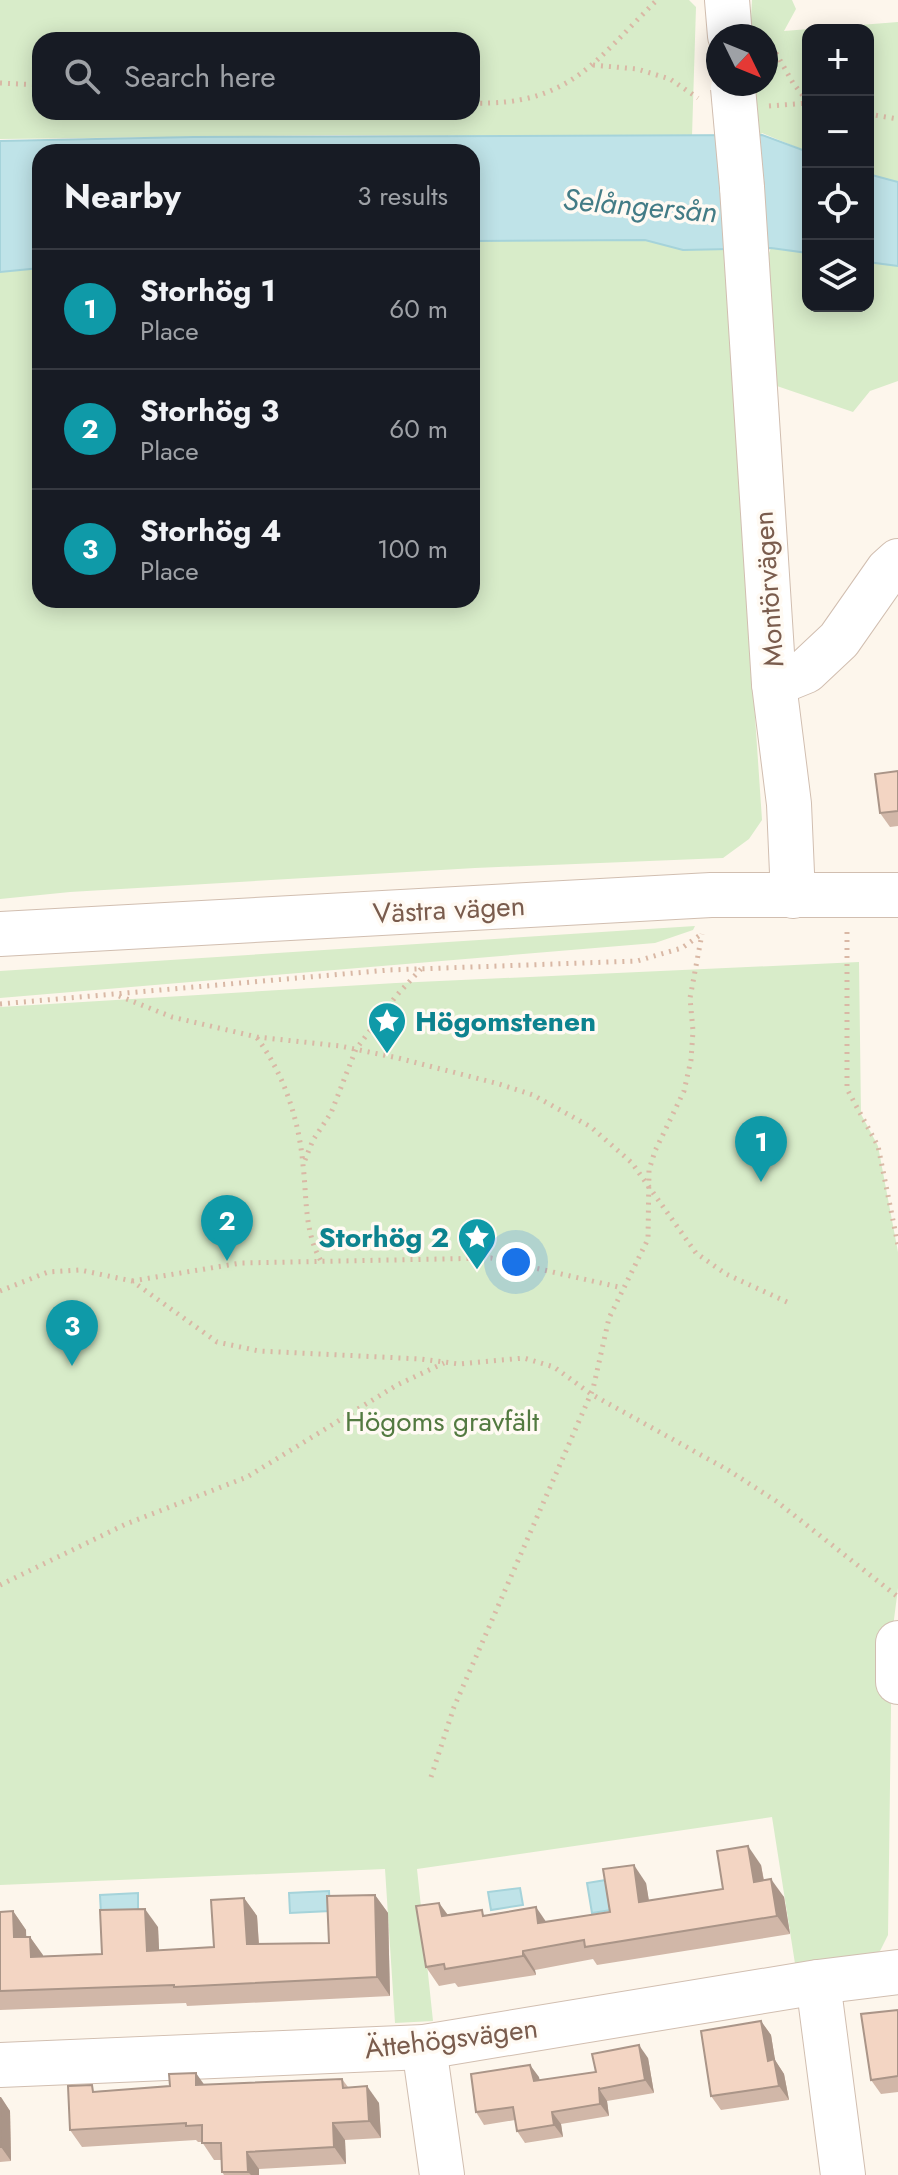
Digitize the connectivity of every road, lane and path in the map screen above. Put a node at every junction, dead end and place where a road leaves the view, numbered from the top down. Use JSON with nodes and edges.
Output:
{"nodes":[{"id":1,"x":657,"y":0,"type":"edge"},
{"id":2,"x":727,"y":0,"type":"edge"},
{"id":3,"x":729,"y":24,"type":"edge"},
{"id":4,"x":778,"y":57,"type":"edge"},
{"id":5,"x":0,"y":83,"type":"edge"},
{"id":6,"x":32,"y":85,"type":"edge"},
{"id":7,"x":734,"y":96,"type":"edge"},
{"id":8,"x":803,"y":96,"type":"edge"},
{"id":9,"x":480,"y":103,"type":"edge"},
{"id":10,"x":874,"y":115,"type":"edge"},
{"id":11,"x":898,"y":119,"type":"edge"},
{"id":12,"x":898,"y":561,"type":"edge"},
{"id":13,"x":774,"y":684,"type":"junction"},
{"id":14,"x":898,"y":895,"type":"edge"},
{"id":15,"x":793,"y":896,"type":"junction"},
{"id":16,"x":847,"y":920,"type":"dead end"},
{"id":17,"x":707,"y":926,"type":"dead end"},
{"id":18,"x":0,"y":934,"type":"edge"},
{"id":19,"x":702,"y":934,"type":"junction"},
{"id":20,"x":422,"y":968,"type":"junction"},
{"id":21,"x":119,"y":996,"type":"junction"},
{"id":22,"x":0,"y":1004,"type":"edge"},
{"id":23,"x":257,"y":1037,"type":"junction"},
{"id":24,"x":356,"y":1049,"type":"junction"},
{"id":25,"x":303,"y":1164,"type":"junction"},
{"id":26,"x":651,"y":1189,"type":"junction"},
{"id":27,"x":898,"y":1245,"type":"edge"},
{"id":28,"x":321,"y":1261,"type":"junction"},
{"id":29,"x":132,"y":1281,"type":"junction"},
{"id":30,"x":623,"y":1288,"type":"junction"},
{"id":31,"x":0,"y":1291,"type":"edge"},
{"id":32,"x":787,"y":1302,"type":"dead end"},
{"id":33,"x":445,"y":1362,"type":"junction"},
{"id":34,"x":591,"y":1394,"type":"junction"},
{"id":35,"x":0,"y":1585,"type":"edge"},
{"id":36,"x":898,"y":1597,"type":"edge"},
{"id":37,"x":898,"y":1643,"type":"edge"},
{"id":38,"x":898,"y":1682,"type":"edge"},
{"id":39,"x":431,"y":1777,"type":"dead end"},
{"id":40,"x":898,"y":1972,"type":"edge"},
{"id":41,"x":818,"y":1982,"type":"junction"},
{"id":42,"x":424,"y":2047,"type":"junction"},
{"id":43,"x":0,"y":2065,"type":"edge"},
{"id":44,"x":442,"y":2175,"type":"edge"},
{"id":45,"x":843,"y":2175,"type":"edge"}],
"edges":[{"from":1,"to":9,"type":"path"},
{"from":2,"to":3,"type":"street"},
{"from":4,"to":8,"type":"path"},
{"from":5,"to":6,"type":"path"},
{"from":7,"to":13,"type":"street","name":"Montörvägen","bridge":true},
{"from":10,"to":11,"type":"path"},
{"from":12,"to":13,"type":"street"},
{"from":13,"to":15,"type":"street","name":"Montörvägen"},
{"from":14,"to":15,"type":"street","name":"Västra vägen"},
{"from":15,"to":18,"type":"street","name":"Västra vägen"},
{"from":16,"to":27,"type":"path"},
{"from":17,"to":19,"type":"path"},
{"from":19,"to":20,"type":"path"},
{"from":19,"to":26,"type":"path"},
{"from":20,"to":21,"type":"path"},
{"from":20,"to":24,"type":"path"},
{"from":21,"to":22,"type":"path"},
{"from":21,"to":23,"type":"path"},
{"from":23,"to":24,"type":"path"},
{"from":23,"to":25,"type":"path"},
{"from":24,"to":25,"type":"path"},
{"from":24,"to":26,"type":"path"},
{"from":25,"to":28,"type":"path"},
{"from":26,"to":30,"type":"path"},
{"from":26,"to":32,"type":"path"},
{"from":28,"to":29,"type":"path"},
{"from":28,"to":30,"type":"path"},
{"from":29,"to":31,"type":"path"},
{"from":29,"to":33,"type":"path"},
{"from":30,"to":34,"type":"path"},
{"from":33,"to":34,"type":"path"},
{"from":33,"to":35,"type":"path"},
{"from":34,"to":36,"type":"path"},
{"from":34,"to":39,"type":"path"},
{"from":37,"to":38,"type":"street"},
{"from":40,"to":41,"type":"street","name":"Ättehögsvägen"},
{"from":41,"to":42,"type":"street","name":"Ättehögsvägen"},
{"from":41,"to":45,"type":"street"},
{"from":42,"to":43,"type":"street","name":"Ättehögsvägen"},
{"from":42,"to":44,"type":"street"}]}
